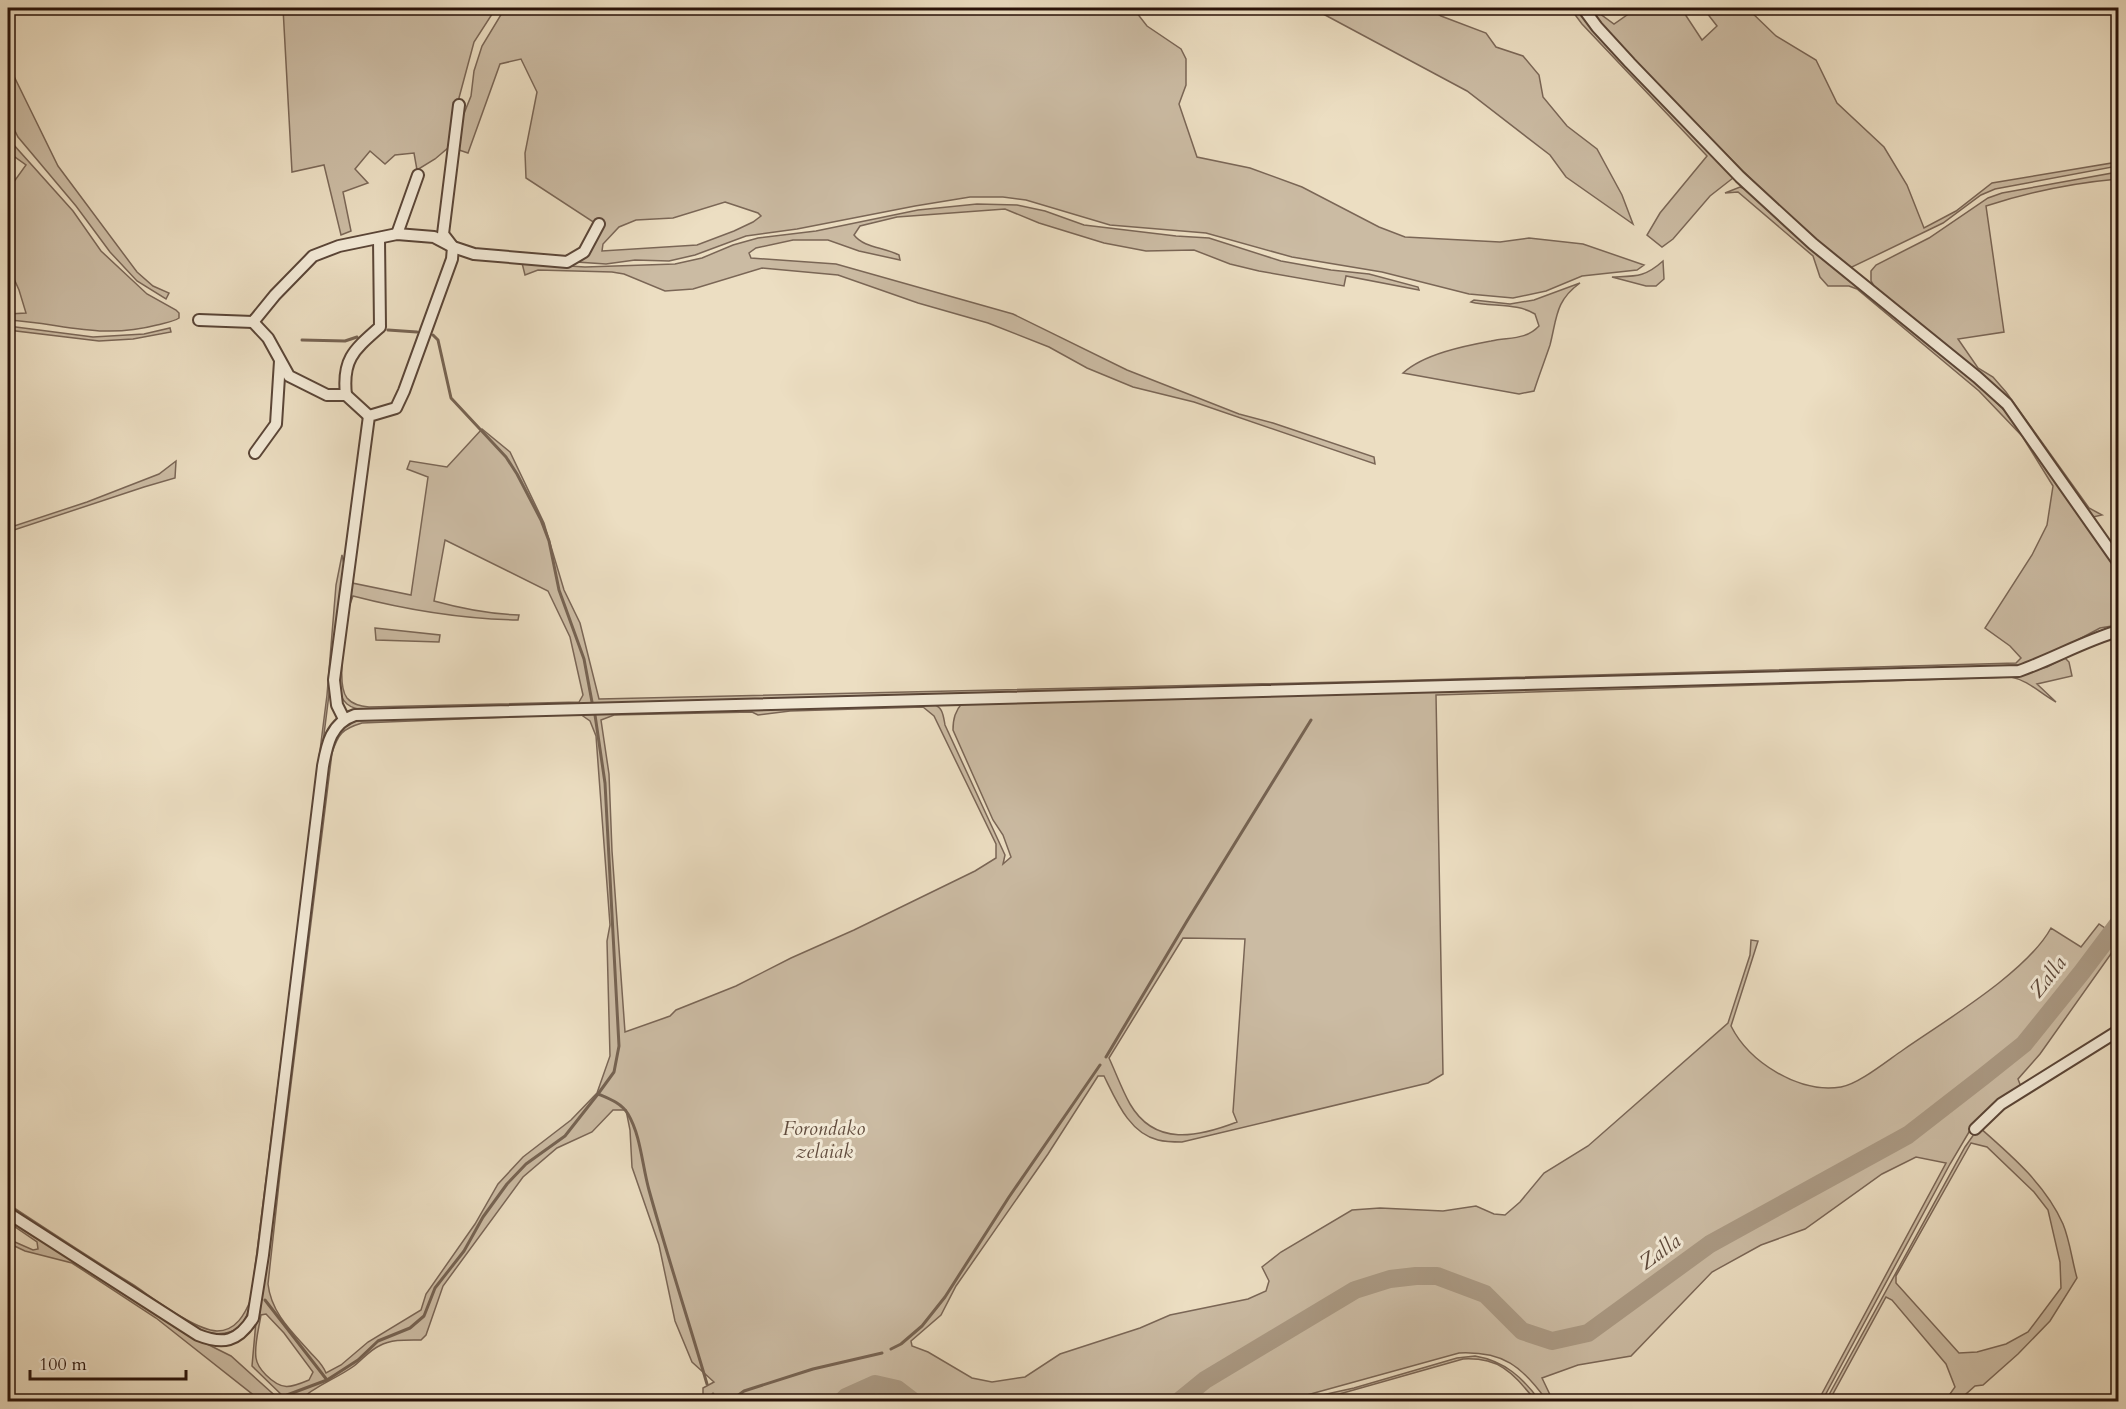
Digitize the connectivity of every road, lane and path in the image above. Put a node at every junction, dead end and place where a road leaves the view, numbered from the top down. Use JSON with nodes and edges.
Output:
{"nodes":[{"id":1,"x":1583,"y":8,"type":"edge"},
{"id":2,"x":459,"y":105,"type":"dead end"},
{"id":3,"x":418,"y":175,"type":"dead end"},
{"id":4,"x":599,"y":224,"type":"dead end"},
{"id":5,"x":397,"y":234,"type":"junction"},
{"id":6,"x":379,"y":239,"type":"junction"},
{"id":7,"x":453,"y":247,"type":"junction"},
{"id":8,"x":199,"y":320,"type":"dead end"},
{"id":9,"x":253,"y":322,"type":"junction"},
{"id":10,"x":280,"y":361,"type":"junction"},
{"id":11,"x":346,"y":395,"type":"junction"},
{"id":12,"x":369,"y":416,"type":"junction"},
{"id":13,"x":255,"y":453,"type":"dead end"},
{"id":14,"x":2118,"y":562,"type":"edge"},
{"id":15,"x":2118,"y":631,"type":"edge"},
{"id":16,"x":344,"y":719,"type":"junction"},
{"id":17,"x":2118,"y":1030,"type":"edge"},
{"id":18,"x":1975,"y":1129,"type":"dead end"},
{"id":19,"x":8,"y":1213,"type":"edge"}],
"edges":[{"from":1,"to":14,"type":"street"},
{"from":2,"to":7,"type":"street"},
{"from":3,"to":5,"type":"street"},
{"from":4,"to":7,"type":"street"},
{"from":5,"to":6,"type":"street"},
{"from":5,"to":7,"type":"street"},
{"from":6,"to":9,"type":"street"},
{"from":6,"to":11,"type":"street"},
{"from":7,"to":12,"type":"street"},
{"from":8,"to":9,"type":"street"},
{"from":9,"to":10,"type":"street"},
{"from":10,"to":11,"type":"street"},
{"from":10,"to":13,"type":"street"},
{"from":11,"to":12,"type":"street"},
{"from":12,"to":16,"type":"street"},
{"from":15,"to":16,"type":"street"},
{"from":16,"to":19,"type":"street"},
{"from":17,"to":18,"type":"street"}]}
